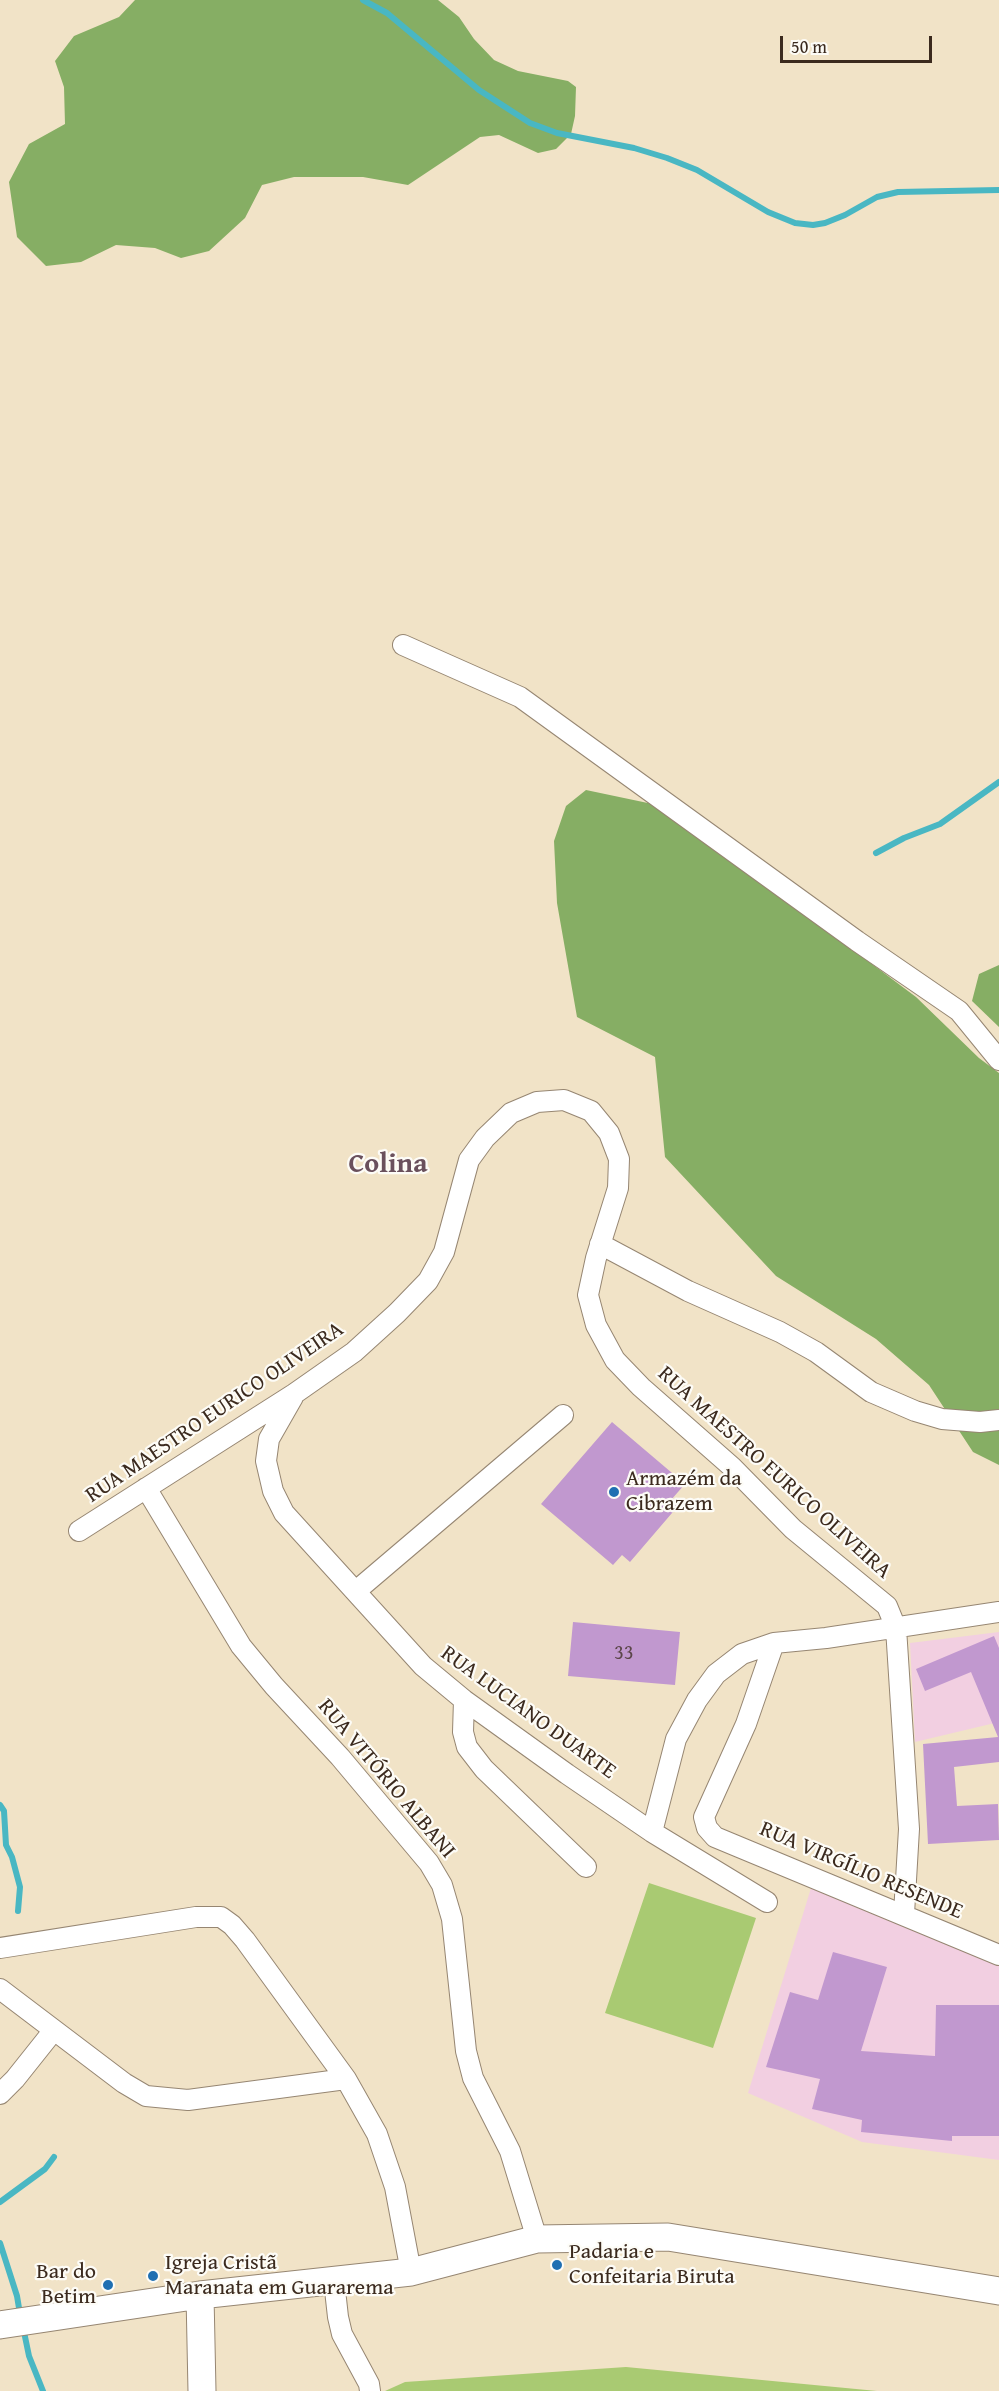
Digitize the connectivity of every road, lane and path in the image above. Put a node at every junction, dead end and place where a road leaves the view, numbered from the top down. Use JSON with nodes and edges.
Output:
{"nodes":[{"id":1,"x":404,"y":645,"type":"dead end"},
{"id":2,"x":999,"y":1060,"type":"edge"},
{"id":3,"x":600,"y":1245,"type":"junction"},
{"id":4,"x":294,"y":1394,"type":"junction"},
{"id":5,"x":563,"y":1415,"type":"dead end"},
{"id":6,"x":999,"y":1420,"type":"edge"},
{"id":7,"x":146,"y":1488,"type":"junction"},
{"id":8,"x":79,"y":1531,"type":"dead end"},
{"id":9,"x":356,"y":1591,"type":"junction"},
{"id":10,"x":999,"y":1612,"type":"edge"},
{"id":11,"x":896,"y":1628,"type":"junction"},
{"id":12,"x":774,"y":1643,"type":"junction"},
{"id":13,"x":464,"y":1700,"type":"junction"},
{"id":14,"x":652,"y":1832,"type":"junction"},
{"id":15,"x":586,"y":1867,"type":"dead end"},
{"id":16,"x":767,"y":1902,"type":"dead end"},
{"id":17,"x":904,"y":1914,"type":"junction"},
{"id":18,"x":1,"y":1948,"type":"edge"},
{"id":19,"x":999,"y":1955,"type":"edge"},
{"id":20,"x":0,"y":1989,"type":"edge"},
{"id":21,"x":54,"y":2030,"type":"junction"},
{"id":22,"x":346,"y":2079,"type":"junction"},
{"id":23,"x":0,"y":2094,"type":"edge"},
{"id":24,"x":537,"y":2239,"type":"junction"},
{"id":25,"x":411,"y":2272,"type":"junction"},
{"id":26,"x":334,"y":2281,"type":"junction"},
{"id":27,"x":999,"y":2291,"type":"edge"},
{"id":28,"x":200,"y":2295,"type":"junction"},
{"id":29,"x":2,"y":2324,"type":"edge"},
{"id":30,"x":202,"y":2391,"type":"edge"},
{"id":31,"x":370,"y":2391,"type":"edge"}],
"edges":[{"from":1,"to":2,"type":"street"},
{"from":3,"to":4,"type":"street","name":"RUA MAESTRO EURICO OLIVEIRA"},
{"from":3,"to":6,"type":"street"},
{"from":3,"to":11,"type":"street","name":"RUA MAESTRO EURICO OLIVEIRA"},
{"from":4,"to":7,"type":"street","name":"RUA MAESTRO EURICO OLIVEIRA"},
{"from":4,"to":9,"type":"street","name":"RUA LUCIANO DUARTE"},
{"from":5,"to":9,"type":"street"},
{"from":7,"to":8,"type":"street","name":"RUA MAESTRO EURICO OLIVEIRA"},
{"from":7,"to":24,"type":"street","name":"RUA VITÓRIO ALBANI"},
{"from":9,"to":13,"type":"street","name":"RUA LUCIANO DUARTE"},
{"from":10,"to":11,"type":"street"},
{"from":11,"to":12,"type":"street"},
{"from":11,"to":17,"type":"street"},
{"from":12,"to":14,"type":"street"},
{"from":12,"to":17,"type":"street","name":"RUA VIRGÍLIO RESENDE"},
{"from":13,"to":14,"type":"street","name":"RUA LUCIANO DUARTE"},
{"from":13,"to":15,"type":"street"},
{"from":14,"to":16,"type":"street","name":"RUA LUCIANO DUARTE"},
{"from":17,"to":19,"type":"street","name":"RUA VIRGÍLIO RESENDE"},
{"from":18,"to":22,"type":"street"},
{"from":20,"to":21,"type":"street"},
{"from":21,"to":22,"type":"street"},
{"from":21,"to":23,"type":"street"},
{"from":22,"to":25,"type":"street"},
{"from":24,"to":25,"type":"street"},
{"from":24,"to":27,"type":"street"},
{"from":25,"to":26,"type":"street"},
{"from":26,"to":28,"type":"street"},
{"from":26,"to":31,"type":"street"},
{"from":28,"to":29,"type":"street"},
{"from":28,"to":30,"type":"street"}]}
